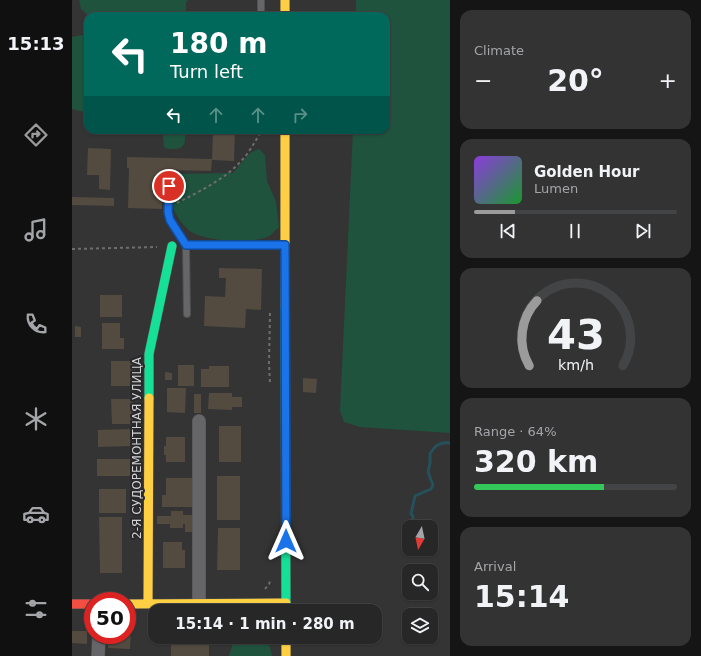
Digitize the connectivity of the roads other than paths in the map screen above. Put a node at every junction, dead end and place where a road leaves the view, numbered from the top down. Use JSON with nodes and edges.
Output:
{"nodes":[{"id":1,"x":261,"y":0,"type":"edge"},
{"id":2,"x":285,"y":0,"type":"edge"},
{"id":3,"x":261,"y":11,"type":"dead end"},
{"id":4,"x":285,"y":12,"type":"edge"},
{"id":5,"x":285,"y":134,"type":"edge"},
{"id":6,"x":169,"y":175,"type":"dead end"},
{"id":7,"x":186,"y":245,"type":"junction"},
{"id":8,"x":285,"y":245,"type":"junction"},
{"id":9,"x":172,"y":246,"type":"road end"},
{"id":10,"x":187,"y":314,"type":"dead end"},
{"id":11,"x":199,"y":421,"type":"dead end"},
{"id":12,"x":72,"y":604,"type":"edge"},
{"id":13,"x":84,"y":604,"type":"edge"},
{"id":14,"x":136,"y":604,"type":"edge"},
{"id":15,"x":148,"y":604,"type":"joint"},
{"id":16,"x":199,"y":604,"type":"edge"},
{"id":17,"x":286,"y":604,"type":"edge"},
{"id":18,"x":99,"y":644,"type":"edge"},
{"id":19,"x":286,"y":644,"type":"edge"},
{"id":20,"x":98,"y":656,"type":"edge"},
{"id":21,"x":286,"y":656,"type":"edge"}],
"edges":[{"from":1,"to":3,"type":"lane"},
{"from":2,"to":4,"type":"street"},
{"from":5,"to":8,"type":"street"},
{"from":6,"to":7,"type":"lane"},
{"from":7,"to":8,"type":"lane"},
{"from":7,"to":10,"type":"lane"},
{"from":8,"to":17,"type":"street"},
{"from":9,"to":15,"type":"street","name":"2-Я СУДОРЕМОНТНАЯ УЛИЦА"},
{"from":11,"to":16,"type":"street"},
{"from":12,"to":13,"type":"street"},
{"from":14,"to":15,"type":"street"},
{"from":18,"to":20,"type":"street"},
{"from":19,"to":21,"type":"street"}]}
